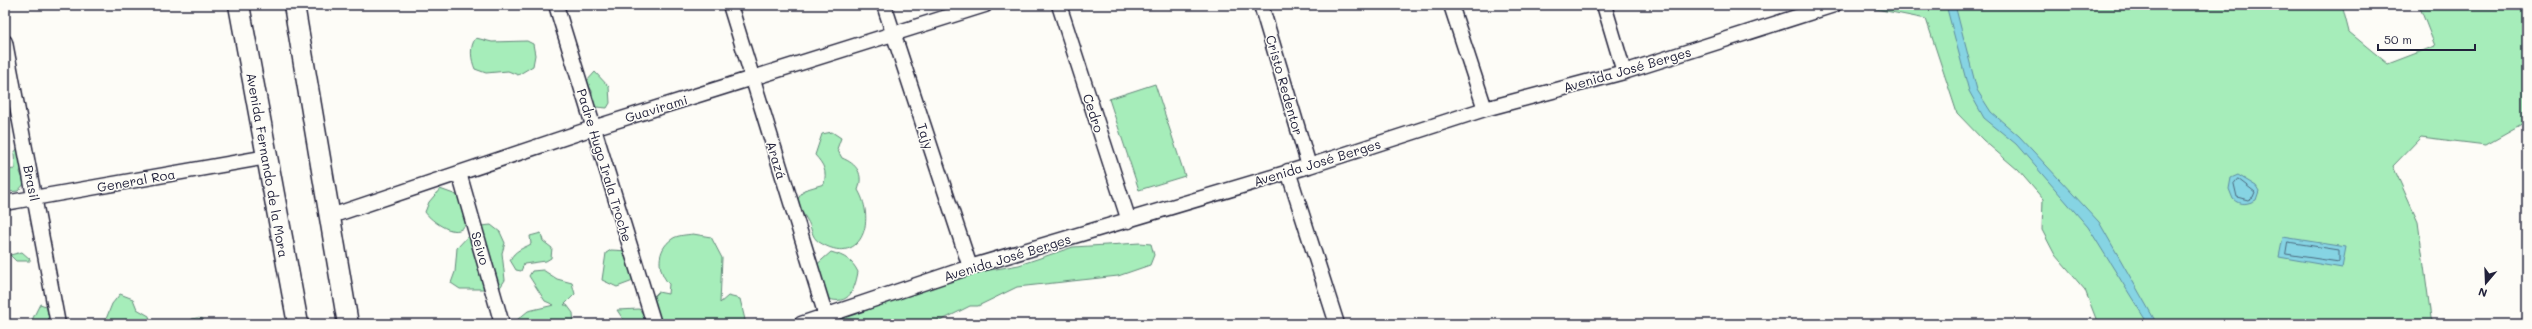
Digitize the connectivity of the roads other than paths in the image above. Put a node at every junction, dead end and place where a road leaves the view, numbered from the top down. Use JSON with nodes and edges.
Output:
{"nodes":[{"id":1,"x":239,"y":5,"type":"edge"},
{"id":2,"x":294,"y":5,"type":"edge"},
{"id":3,"x":556,"y":5,"type":"edge"},
{"id":4,"x":730,"y":5,"type":"edge"},
{"id":5,"x":884,"y":5,"type":"edge"},
{"id":6,"x":985,"y":5,"type":"edge"},
{"id":7,"x":1059,"y":5,"type":"edge"},
{"id":8,"x":1261,"y":5,"type":"edge"},
{"id":9,"x":1451,"y":5,"type":"edge"},
{"id":10,"x":1604,"y":5,"type":"edge"},
{"id":11,"x":1834,"y":5,"type":"edge"},
{"id":12,"x":892,"y":34,"type":"junction"},
{"id":13,"x":5,"y":42,"type":"edge"},
{"id":14,"x":1624,"y":72,"type":"junction"},
{"id":15,"x":752,"y":78,"type":"junction"},
{"id":16,"x":1486,"y":109,"type":"junction"},
{"id":17,"x":593,"y":128,"type":"junction"},
{"id":18,"x":266,"y":157,"type":"junction"},
{"id":19,"x":1309,"y":166,"type":"junction"},
{"id":20,"x":1288,"y":171,"type":"junction"},
{"id":21,"x":459,"y":173,"type":"junction"},
{"id":22,"x":35,"y":198,"type":"junction"},
{"id":23,"x":5,"y":203,"type":"edge"},
{"id":24,"x":328,"y":217,"type":"junction"},
{"id":25,"x":1129,"y":221,"type":"junction"},
{"id":26,"x":970,"y":267,"type":"junction"},
{"id":27,"x":826,"y":316,"type":"junction"},
{"id":28,"x":58,"y":324,"type":"edge"},
{"id":29,"x":298,"y":324,"type":"edge"},
{"id":30,"x":348,"y":324,"type":"edge"},
{"id":31,"x":502,"y":324,"type":"edge"},
{"id":32,"x":654,"y":324,"type":"edge"},
{"id":33,"x":801,"y":324,"type":"edge"},
{"id":34,"x":1337,"y":324,"type":"edge"}],
"edges":[{"from":1,"to":18,"type":"main road","name":"Avenida Fernando de la Mora"},
{"from":2,"to":24,"type":"main road"},
{"from":3,"to":17,"type":"street","name":"Padre Hugo Irala Troche"},
{"from":4,"to":15,"type":"street","name":"Arazá"},
{"from":5,"to":12,"type":"street","name":"Tajy"},
{"from":6,"to":12,"type":"street","name":"Guavirami"},
{"from":7,"to":25,"type":"street","name":"Cedro"},
{"from":8,"to":19,"type":"street","name":"Cristo Redentor"},
{"from":9,"to":16,"type":"street"},
{"from":10,"to":14,"type":"street"},
{"from":11,"to":14,"type":"street","name":"Avenida José Berges"},
{"from":12,"to":15,"type":"street","name":"Guavirami"},
{"from":12,"to":26,"type":"street","name":"Tajy"},
{"from":13,"to":22,"type":"street","name":"Brasil"},
{"from":14,"to":16,"type":"street","name":"Avenida José Berges"},
{"from":15,"to":17,"type":"street","name":"Guavirami"},
{"from":15,"to":27,"type":"street","name":"Arazá"},
{"from":16,"to":19,"type":"street","name":"Avenida José Berges"},
{"from":17,"to":21,"type":"street","name":"Guavirami"},
{"from":17,"to":32,"type":"street","name":"Padre Hugo Irala Troche"},
{"from":18,"to":22,"type":"street","name":"General Roa"},
{"from":18,"to":29,"type":"main road","name":"Avenida Fernando de la Mora"},
{"from":19,"to":20,"type":"street","name":"Avenida José Berges"},
{"from":20,"to":25,"type":"street","name":"Avenida José Berges"},
{"from":20,"to":34,"type":"street"},
{"from":21,"to":24,"type":"street","name":"Guavirami"},
{"from":21,"to":31,"type":"street","name":"Seivo"},
{"from":22,"to":23,"type":"street","name":"General Roa"},
{"from":22,"to":28,"type":"street","name":"Brasil"},
{"from":24,"to":30,"type":"main road"},
{"from":25,"to":26,"type":"street","name":"Avenida José Berges"},
{"from":26,"to":27,"type":"street","name":"Avenida José Berges"},
{"from":27,"to":33,"type":"street","name":"Avenida José Berges"}]}
